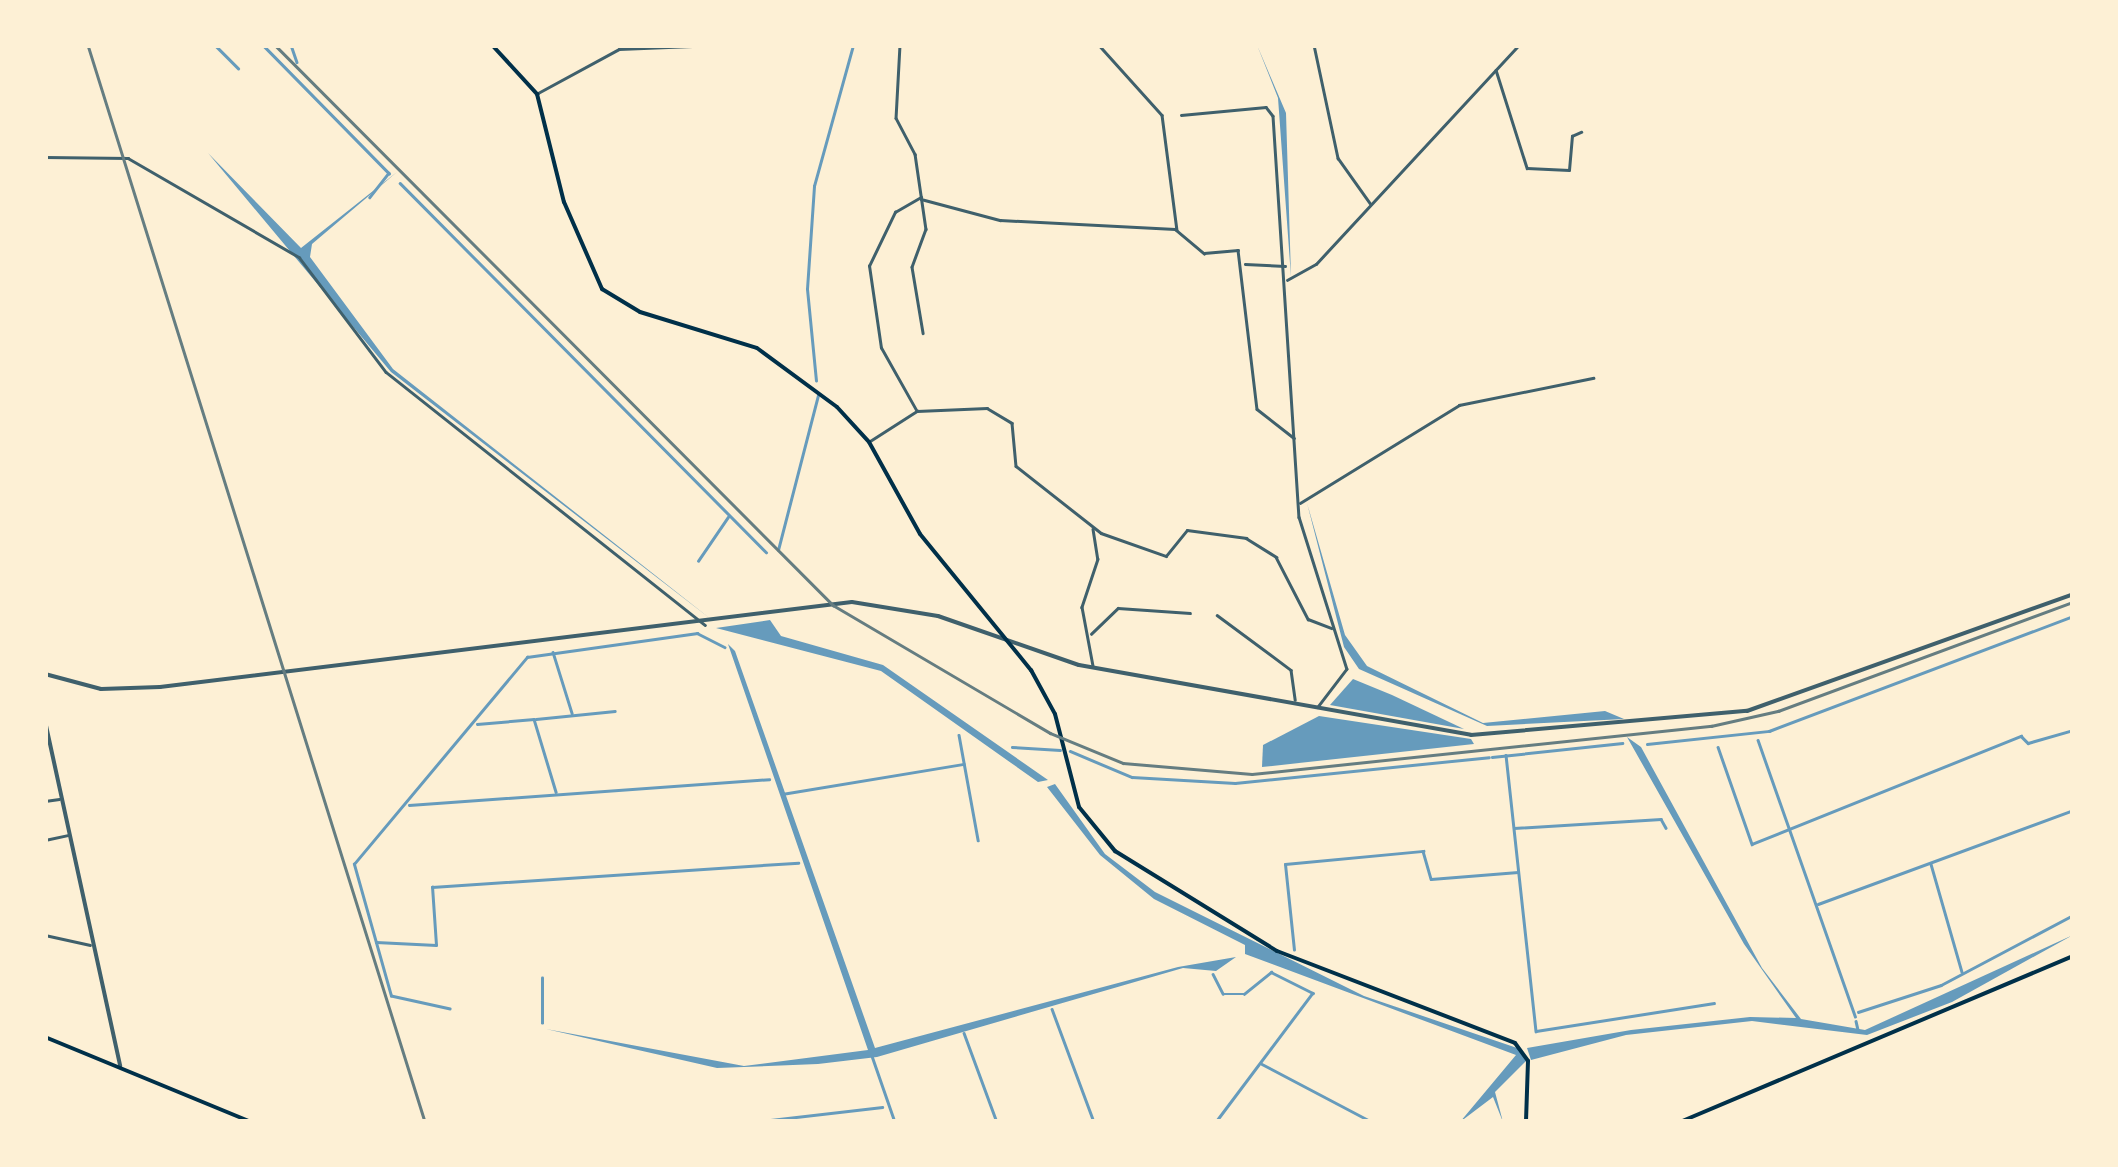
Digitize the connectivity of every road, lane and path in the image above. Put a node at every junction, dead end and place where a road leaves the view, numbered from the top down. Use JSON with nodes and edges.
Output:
{"nodes":[{"id":1,"x":492,"y":45,"type":"edge"},
{"id":2,"x":717,"y":45,"type":"edge"},
{"id":3,"x":900,"y":45,"type":"edge"},
{"id":4,"x":1100,"y":45,"type":"edge"},
{"id":5,"x":1314,"y":45,"type":"edge"},
{"id":6,"x":1519,"y":45,"type":"edge"},
{"id":7,"x":1494,"y":70,"type":"junction"},
{"id":8,"x":537,"y":94,"type":"junction"},
{"id":9,"x":1182,"y":115,"type":"dead end"},
{"id":10,"x":1581,"y":132,"type":"dead end"},
{"id":11,"x":45,"y":157,"type":"edge"},
{"id":12,"x":921,"y":198,"type":"junction"},
{"id":13,"x":1369,"y":204,"type":"junction"},
{"id":14,"x":1177,"y":230,"type":"junction"},
{"id":15,"x":1244,"y":264,"type":"junction"},
{"id":16,"x":1285,"y":266,"type":"junction"},
{"id":17,"x":1291,"y":279,"type":"junction"},
{"id":18,"x":923,"y":333,"type":"dead end"},
{"id":19,"x":1593,"y":378,"type":"dead end"},
{"id":20,"x":917,"y":411,"type":"junction"},
{"id":21,"x":1294,"y":438,"type":"junction"},
{"id":22,"x":869,"y":442,"type":"junction"},
{"id":23,"x":1302,"y":503,"type":"junction"},
{"id":24,"x":1091,"y":525,"type":"junction"},
{"id":25,"x":2073,"y":594,"type":"edge"},
{"id":26,"x":1190,"y":613,"type":"dead end"},
{"id":27,"x":1217,"y":615,"type":"dead end"},
{"id":28,"x":705,"y":625,"type":"junction"},
{"id":29,"x":1333,"y":628,"type":"junction"},
{"id":30,"x":1091,"y":636,"type":"junction"},
{"id":31,"x":1011,"y":638,"type":"junction"},
{"id":32,"x":1093,"y":667,"type":"junction"},
{"id":33,"x":45,"y":674,"type":"edge"},
{"id":34,"x":1294,"y":704,"type":"junction"},
{"id":35,"x":1318,"y":708,"type":"junction"},
{"id":36,"x":45,"y":721,"type":"edge"},
{"id":37,"x":46,"y":729,"type":"edge"},
{"id":38,"x":54,"y":763,"type":"junction"},
{"id":39,"x":45,"y":765,"type":"edge"},
{"id":40,"x":61,"y":798,"type":"junction"},
{"id":41,"x":45,"y":801,"type":"edge"},
{"id":42,"x":69,"y":834,"type":"junction"},
{"id":43,"x":45,"y":840,"type":"edge"},
{"id":44,"x":45,"y":934,"type":"edge"},
{"id":45,"x":90,"y":945,"type":"junction"},
{"id":46,"x":2073,"y":956,"type":"edge"},
{"id":47,"x":45,"y":1036,"type":"edge"},
{"id":48,"x":120,"y":1066,"type":"junction"},
{"id":49,"x":251,"y":1122,"type":"edge"},
{"id":50,"x":1526,"y":1122,"type":"edge"},
{"id":51,"x":1680,"y":1122,"type":"edge"}],
"edges":[{"from":1,"to":8,"type":"main road"},
{"from":2,"to":8,"type":"street"},
{"from":3,"to":12,"type":"street"},
{"from":4,"to":14,"type":"street"},
{"from":5,"to":13,"type":"street"},
{"from":6,"to":7,"type":"street"},
{"from":7,"to":10,"type":"street"},
{"from":7,"to":13,"type":"street"},
{"from":8,"to":22,"type":"main road"},
{"from":9,"to":16,"type":"street"},
{"from":11,"to":28,"type":"street"},
{"from":12,"to":14,"type":"street"},
{"from":12,"to":18,"type":"street"},
{"from":12,"to":20,"type":"street"},
{"from":13,"to":17,"type":"street"},
{"from":14,"to":15,"type":"street"},
{"from":15,"to":16,"type":"street"},
{"from":15,"to":21,"type":"street"},
{"from":16,"to":17,"type":"street"},
{"from":17,"to":21,"type":"street"},
{"from":19,"to":23,"type":"street"},
{"from":20,"to":22,"type":"street"},
{"from":20,"to":24,"type":"street"},
{"from":21,"to":23,"type":"street"},
{"from":22,"to":31,"type":"main road"},
{"from":23,"to":29,"type":"street"},
{"from":24,"to":29,"type":"street"},
{"from":24,"to":30,"type":"street"},
{"from":25,"to":35,"type":"street"},
{"from":26,"to":30,"type":"street"},
{"from":27,"to":34,"type":"street"},
{"from":28,"to":31,"type":"street"},
{"from":28,"to":33,"type":"street"},
{"from":29,"to":35,"type":"street"},
{"from":30,"to":32,"type":"street"},
{"from":31,"to":32,"type":"street"},
{"from":31,"to":50,"type":"main road"},
{"from":32,"to":34,"type":"street"},
{"from":34,"to":35,"type":"street"},
{"from":36,"to":37,"type":"street"},
{"from":37,"to":38,"type":"street"},
{"from":38,"to":39,"type":"street"},
{"from":38,"to":40,"type":"street"},
{"from":40,"to":41,"type":"street"},
{"from":40,"to":42,"type":"street"},
{"from":42,"to":43,"type":"street"},
{"from":42,"to":45,"type":"street"},
{"from":44,"to":45,"type":"street"},
{"from":45,"to":48,"type":"street"},
{"from":46,"to":51,"type":"main road"},
{"from":47,"to":48,"type":"main road"},
{"from":48,"to":49,"type":"main road"}]}
